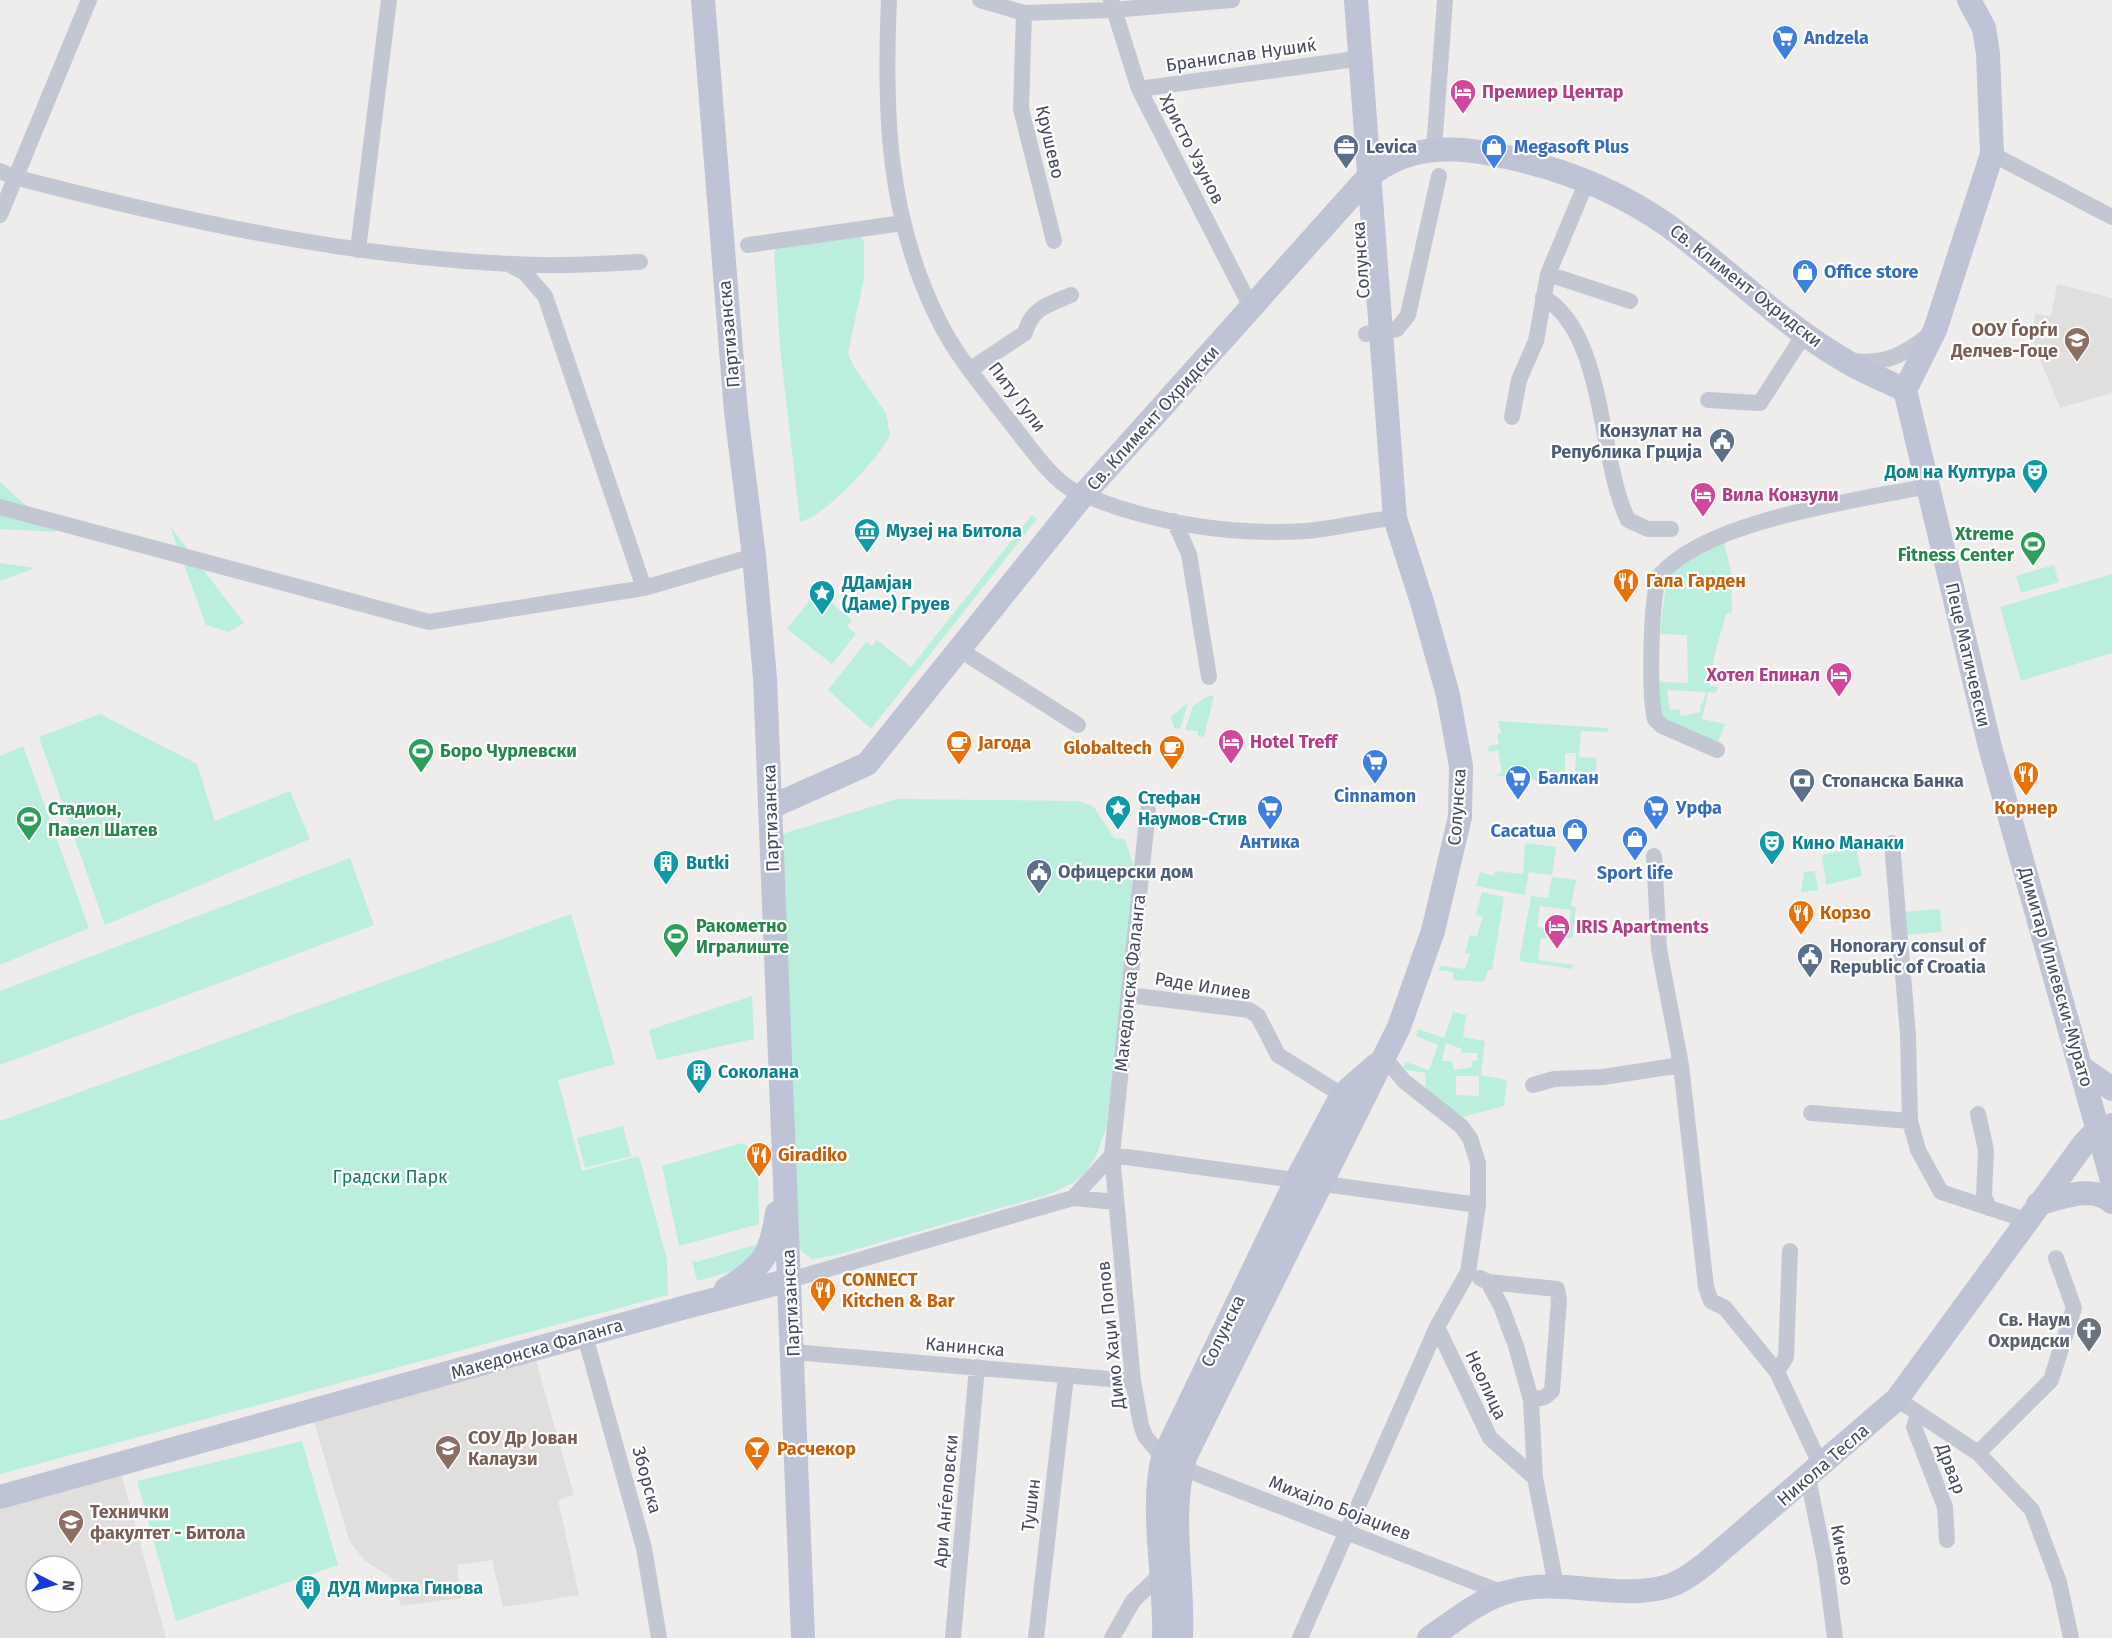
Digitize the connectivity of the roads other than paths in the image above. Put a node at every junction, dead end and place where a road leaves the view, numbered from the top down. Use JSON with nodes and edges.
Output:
{"nodes":[{"id":1,"x":89,"y":0,"type":"edge"},
{"id":2,"x":389,"y":0,"type":"edge"},
{"id":3,"x":703,"y":0,"type":"edge"},
{"id":4,"x":889,"y":0,"type":"edge"},
{"id":5,"x":980,"y":0,"type":"edge"},
{"id":6,"x":1232,"y":0,"type":"edge"},
{"id":7,"x":1345,"y":0,"type":"edge"},
{"id":8,"x":1356,"y":0,"type":"edge"},
{"id":9,"x":1446,"y":0,"type":"edge"},
{"id":10,"x":1969,"y":0,"type":"edge"},
{"id":11,"x":1112,"y":5,"type":"edge"},
{"id":12,"x":1024,"y":13,"type":"junction"},
{"id":13,"x":1348,"y":60,"type":"junction"},
{"id":14,"x":1139,"y":89,"type":"junction"},
{"id":15,"x":1434,"y":149,"type":"junction"},
{"id":16,"x":1992,"y":154,"type":"junction"},
{"id":17,"x":7,"y":174,"type":"edge"},
{"id":18,"x":1439,"y":176,"type":"dead end"},
{"id":19,"x":1587,"y":181,"type":"junction"},
{"id":20,"x":1362,"y":183,"type":"junction"},
{"id":21,"x":0,"y":215,"type":"edge"},
{"id":22,"x":2112,"y":217,"type":"edge"},
{"id":23,"x":903,"y":223,"type":"junction"},
{"id":24,"x":1054,"y":241,"type":"dead end"},
{"id":25,"x":748,"y":245,"type":"dead end"},
{"id":26,"x":358,"y":250,"type":"junction"},
{"id":27,"x":640,"y":262,"type":"dead end"},
{"id":28,"x":507,"y":263,"type":"junction"},
{"id":29,"x":1548,"y":274,"type":"junction"},
{"id":30,"x":1071,"y":295,"type":"dead end"},
{"id":31,"x":1543,"y":297,"type":"junction"},
{"id":32,"x":1630,"y":301,"type":"dead end"},
{"id":33,"x":1252,"y":309,"type":"junction"},
{"id":34,"x":1935,"y":330,"type":"junction"},
{"id":35,"x":1374,"y":333,"type":"junction"},
{"id":36,"x":1805,"y":333,"type":"junction"},
{"id":37,"x":1844,"y":360,"type":"junction"},
{"id":38,"x":971,"y":369,"type":"junction"},
{"id":39,"x":1905,"y":390,"type":"junction"},
{"id":40,"x":1708,"y":400,"type":"dead end"},
{"id":41,"x":1512,"y":417,"type":"dead end"},
{"id":42,"x":1928,"y":486,"type":"junction"},
{"id":43,"x":1084,"y":495,"type":"junction"},
{"id":44,"x":0,"y":507,"type":"edge"},
{"id":45,"x":1388,"y":519,"type":"junction"},
{"id":46,"x":1174,"y":521,"type":"junction"},
{"id":47,"x":1671,"y":529,"type":"dead end"},
{"id":48,"x":754,"y":556,"type":"junction"},
{"id":49,"x":644,"y":588,"type":"junction"},
{"id":50,"x":960,"y":650,"type":"junction"},
{"id":51,"x":1209,"y":677,"type":"dead end"},
{"id":52,"x":1078,"y":724,"type":"dead end"},
{"id":53,"x":1717,"y":750,"type":"dead end"},
{"id":54,"x":1998,"y":774,"type":"joint"},
{"id":55,"x":771,"y":807,"type":"junction"},
{"id":56,"x":1148,"y":810,"type":"dead end"},
{"id":57,"x":1892,"y":843,"type":"dead end"},
{"id":58,"x":1654,"y":856,"type":"dead end"},
{"id":59,"x":1129,"y":994,"type":"junction"},
{"id":60,"x":1384,"y":1057,"type":"junction"},
{"id":61,"x":1681,"y":1065,"type":"junction"},
{"id":62,"x":2082,"y":1068,"type":"junction"},
{"id":63,"x":1533,"y":1086,"type":"dead end"},
{"id":64,"x":2112,"y":1089,"type":"edge"},
{"id":65,"x":1342,"y":1095,"type":"junction"},
{"id":66,"x":1811,"y":1113,"type":"dead end"},
{"id":67,"x":1978,"y":1114,"type":"dead end"},
{"id":68,"x":1910,"y":1121,"type":"junction"},
{"id":69,"x":2105,"y":1128,"type":"edge"},
{"id":70,"x":1112,"y":1155,"type":"junction"},
{"id":71,"x":784,"y":1163,"type":"junction"},
{"id":72,"x":1297,"y":1179,"type":"junction"},
{"id":73,"x":2112,"y":1180,"type":"edge"},
{"id":74,"x":1321,"y":1182,"type":"junction"},
{"id":75,"x":1073,"y":1198,"type":"junction"},
{"id":76,"x":1116,"y":1202,"type":"junction"},
{"id":77,"x":2112,"y":1202,"type":"edge"},
{"id":78,"x":1479,"y":1205,"type":"junction"},
{"id":79,"x":1989,"y":1208,"type":"junction"},
{"id":80,"x":2032,"y":1212,"type":"junction"},
{"id":81,"x":1790,"y":1251,"type":"dead end"},
{"id":82,"x":2055,"y":1258,"type":"dead end"},
{"id":83,"x":1468,"y":1272,"type":"junction"},
{"id":84,"x":790,"y":1280,"type":"junction"},
{"id":85,"x":1488,"y":1282,"type":"junction"},
{"id":86,"x":704,"y":1302,"type":"junction"},
{"id":87,"x":1437,"y":1327,"type":"junction"},
{"id":88,"x":585,"y":1336,"type":"junction"},
{"id":89,"x":793,"y":1352,"type":"junction"},
{"id":90,"x":977,"y":1367,"type":"junction"},
{"id":91,"x":1777,"y":1372,"type":"junction"},
{"id":92,"x":1066,"y":1376,"type":"junction"},
{"id":93,"x":1133,"y":1381,"type":"junction"},
{"id":94,"x":1897,"y":1399,"type":"junction"},
{"id":95,"x":1531,"y":1400,"type":"junction"},
{"id":96,"x":1918,"y":1414,"type":"junction"},
{"id":97,"x":1978,"y":1452,"type":"junction"},
{"id":98,"x":1172,"y":1463,"type":"junction"},
{"id":99,"x":1814,"y":1472,"type":"junction"},
{"id":100,"x":1534,"y":1478,"type":"junction"},
{"id":101,"x":0,"y":1497,"type":"edge"},
{"id":102,"x":1347,"y":1531,"type":"junction"},
{"id":103,"x":1947,"y":1540,"type":"dead end"},
{"id":104,"x":1163,"y":1572,"type":"junction"},
{"id":105,"x":1556,"y":1585,"type":"junction"},
{"id":106,"x":1503,"y":1593,"type":"junction"},
{"id":107,"x":658,"y":1638,"type":"edge"},
{"id":108,"x":803,"y":1638,"type":"edge"},
{"id":109,"x":953,"y":1638,"type":"edge"},
{"id":110,"x":1036,"y":1638,"type":"edge"},
{"id":111,"x":1112,"y":1638,"type":"edge"},
{"id":112,"x":1164,"y":1638,"type":"edge"},
{"id":113,"x":1181,"y":1638,"type":"edge"},
{"id":114,"x":1300,"y":1638,"type":"edge"},
{"id":115,"x":1429,"y":1638,"type":"edge"},
{"id":116,"x":1835,"y":1638,"type":"edge"},
{"id":117,"x":2071,"y":1638,"type":"edge"}],
"edges":[{"from":1,"to":17,"type":"street"},
{"from":2,"to":26,"type":"street"},
{"from":3,"to":48,"type":"street","name":"Партизанска"},
{"from":4,"to":23,"type":"street","name":"Питу Гули"},
{"from":5,"to":12,"type":"street"},
{"from":6,"to":11,"type":"street"},
{"from":7,"to":13,"type":"street"},
{"from":8,"to":20,"type":"street"},
{"from":9,"to":15,"type":"street"},
{"from":10,"to":16,"type":"street"},
{"from":11,"to":12,"type":"street"},
{"from":11,"to":14,"type":"street","name":"Христо Узунов"},
{"from":12,"to":24,"type":"street","name":"Крушево"},
{"from":13,"to":14,"type":"street","name":"Бранислав Нушиќ"},
{"from":13,"to":20,"type":"street"},
{"from":14,"to":33,"type":"street","name":"Христо Узунов"},
{"from":15,"to":19,"type":"street","name":"Св. Климент Охридски"},
{"from":15,"to":20,"type":"street","name":"Св. Климент Охридски"},
{"from":16,"to":22,"type":"street"},
{"from":16,"to":34,"type":"street"},
{"from":17,"to":21,"type":"street"},
{"from":17,"to":26,"type":"street"},
{"from":18,"to":35,"type":"street"},
{"from":19,"to":29,"type":"street"},
{"from":19,"to":36,"type":"street","name":"Св. Климент Охридски"},
{"from":20,"to":33,"type":"street","name":"Св. Климент Охридски"},
{"from":20,"to":35,"type":"street","name":"Солунска"},
{"from":23,"to":25,"type":"street"},
{"from":23,"to":38,"type":"street","name":"Питу Гули"},
{"from":26,"to":28,"type":"street"},
{"from":27,"to":28,"type":"street"},
{"from":28,"to":49,"type":"street"},
{"from":29,"to":31,"type":"street"},
{"from":29,"to":32,"type":"street"},
{"from":30,"to":38,"type":"street"},
{"from":31,"to":41,"type":"street"},
{"from":31,"to":47,"type":"street"},
{"from":33,"to":43,"type":"street","name":"Св. Климент Охридски"},
{"from":34,"to":37,"type":"street"},
{"from":34,"to":39,"type":"street"},
{"from":35,"to":45,"type":"street","name":"Солунска"},
{"from":36,"to":37,"type":"street","name":"Св. Климент Охридски"},
{"from":36,"to":40,"type":"street"},
{"from":37,"to":39,"type":"street","name":"Св. Климент Охридски"},
{"from":38,"to":43,"type":"street","name":"Питу Гули"},
{"from":39,"to":42,"type":"street","name":"Пеце Матичевски"},
{"from":42,"to":53,"type":"street"},
{"from":42,"to":54,"type":"street","name":"Пеце Матичевски"},
{"from":43,"to":46,"type":"street","name":"Питу Гули"},
{"from":43,"to":50,"type":"street","name":"Св. Климент Охридски"},
{"from":44,"to":49,"type":"street"},
{"from":45,"to":46,"type":"street","name":"Питу Гули"},
{"from":45,"to":60,"type":"street","name":"Солунска"},
{"from":46,"to":51,"type":"street"},
{"from":48,"to":49,"type":"street"},
{"from":48,"to":55,"type":"street","name":"Партизанска"},
{"from":50,"to":52,"type":"street"},
{"from":50,"to":55,"type":"street","name":"Св. Климент Охридски"},
{"from":54,"to":62,"type":"street","name":"Димитар Илиевски-Мурато"},
{"from":55,"to":71,"type":"street","name":"Партизанска"},
{"from":56,"to":59,"type":"street","name":"Македонска Фаланга"},
{"from":57,"to":68,"type":"street"},
{"from":58,"to":61,"type":"street","name":"Кичево"},
{"from":59,"to":65,"type":"street","name":"Раде Илиев"},
{"from":59,"to":70,"type":"street","name":"Македонска Фаланга"},
{"from":60,"to":65,"type":"street","name":"Солунска"},
{"from":60,"to":74,"type":"street","name":"Солунска"},
{"from":60,"to":78,"type":"street"},
{"from":61,"to":63,"type":"street"},
{"from":61,"to":91,"type":"street","name":"Кичево"},
{"from":62,"to":64,"type":"street"},
{"from":62,"to":69,"type":"street","name":"Димитар Илиевски-Мурато"},
{"from":65,"to":72,"type":"street","name":"Солунска"},
{"from":66,"to":68,"type":"street"},
{"from":67,"to":79,"type":"street"},
{"from":68,"to":79,"type":"street"},
{"from":69,"to":73,"type":"street","name":"Димитар Илиевски-Мурато"},
{"from":69,"to":80,"type":"street","name":"Никола Тесла"},
{"from":70,"to":72,"type":"street"},
{"from":70,"to":75,"type":"street"},
{"from":70,"to":76,"type":"street","name":"Македонска Фаланга"},
{"from":71,"to":84,"type":"street","name":"Партизанска"},
{"from":71,"to":86,"type":"street"},
{"from":72,"to":74,"type":"street"},
{"from":72,"to":98,"type":"street","name":"Солунска"},
{"from":74,"to":78,"type":"street"},
{"from":74,"to":98,"type":"street","name":"Солунска"},
{"from":75,"to":76,"type":"street","name":"Македонска Фаланга"},
{"from":75,"to":84,"type":"street","name":"Македонска Фаланга"},
{"from":76,"to":93,"type":"street","name":"Димо Хаџи Попов"},
{"from":77,"to":80,"type":"street"},
{"from":78,"to":83,"type":"street"},
{"from":79,"to":80,"type":"street"},
{"from":80,"to":94,"type":"street","name":"Никола Тесла"},
{"from":81,"to":91,"type":"street"},
{"from":82,"to":97,"type":"street"},
{"from":83,"to":85,"type":"street"},
{"from":83,"to":87,"type":"street"},
{"from":84,"to":86,"type":"street","name":"Македонска Фаланга"},
{"from":84,"to":89,"type":"street","name":"Партизанска"},
{"from":85,"to":95,"type":"street"},
{"from":85,"to":95,"type":"street"},
{"from":86,"to":88,"type":"street","name":"Македонска Фаланга"},
{"from":87,"to":100,"type":"street","name":"Неолица"},
{"from":87,"to":102,"type":"street"},
{"from":88,"to":101,"type":"street","name":"Македонска Фаланга"},
{"from":88,"to":107,"type":"street","name":"Зборска"},
{"from":89,"to":90,"type":"street","name":"Канинска"},
{"from":89,"to":108,"type":"street","name":"Партизанска"},
{"from":90,"to":92,"type":"street","name":"Канинска"},
{"from":90,"to":109,"type":"street","name":"Ари Анѓеловски"},
{"from":91,"to":99,"type":"street","name":"Кичево"},
{"from":92,"to":93,"type":"street","name":"Канинска"},
{"from":92,"to":110,"type":"street","name":"Тушин"},
{"from":93,"to":98,"type":"street","name":"Димо Хаџи Попов"},
{"from":94,"to":96,"type":"street"},
{"from":94,"to":99,"type":"street","name":"Никола Тесла"},
{"from":95,"to":100,"type":"street"},
{"from":96,"to":97,"type":"street"},
{"from":96,"to":103,"type":"street","name":"Дрвар"},
{"from":97,"to":117,"type":"street"},
{"from":98,"to":102,"type":"street","name":"Михајло Бојаџиев"},
{"from":98,"to":104,"type":"street","name":"Солунска"},
{"from":98,"to":113,"type":"street","name":"Солунска"},
{"from":99,"to":105,"type":"street","name":"Никола Тесла"},
{"from":99,"to":116,"type":"street","name":"Кичево"},
{"from":100,"to":105,"type":"street"},
{"from":102,"to":106,"type":"street","name":"Михајло Бојаџиев"},
{"from":102,"to":114,"type":"street"},
{"from":104,"to":111,"type":"street"},
{"from":104,"to":112,"type":"street","name":"Солунска"},
{"from":105,"to":106,"type":"street","name":"Никола Тесла"},
{"from":106,"to":115,"type":"street","name":"Никола Тесла"}]}
